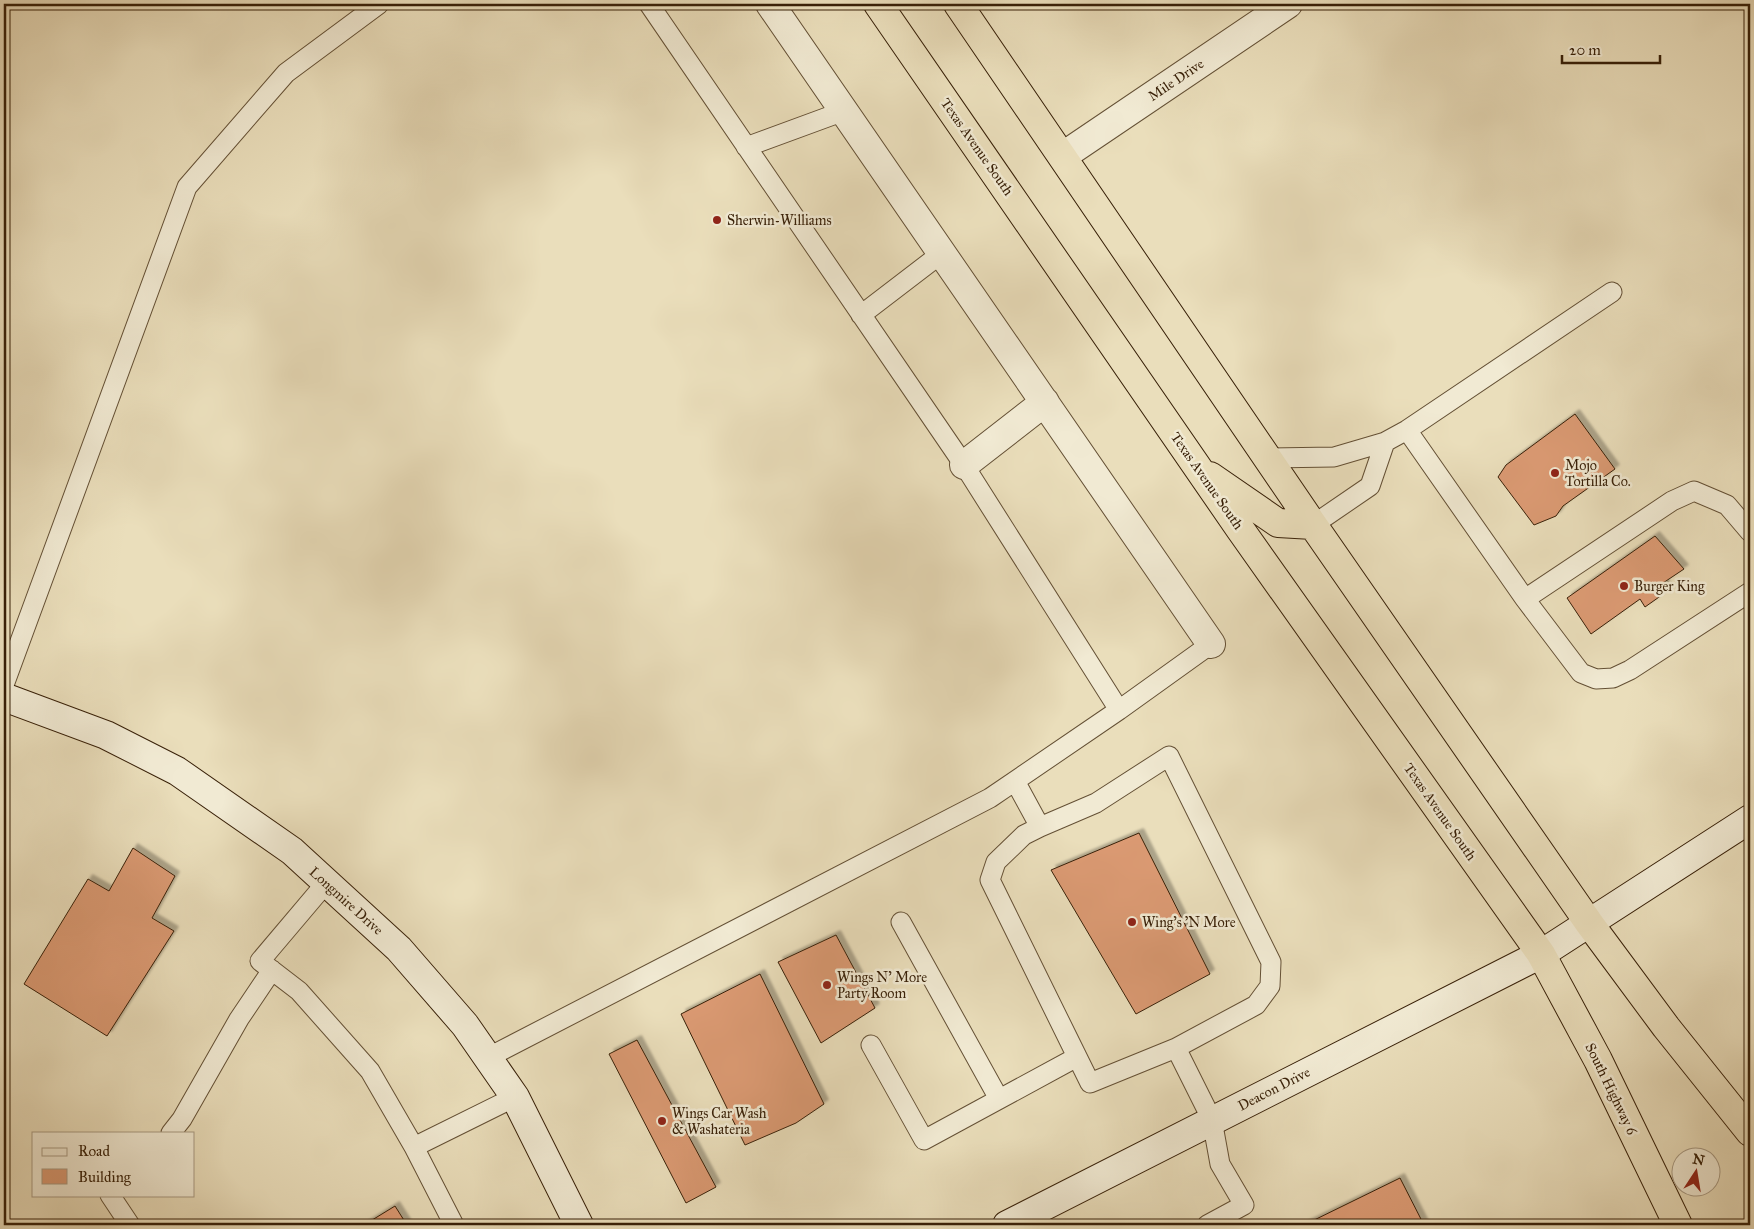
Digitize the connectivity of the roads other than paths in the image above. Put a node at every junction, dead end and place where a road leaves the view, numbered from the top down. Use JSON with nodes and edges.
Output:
{"nodes":[{"id":1,"x":379,"y":4,"type":"edge"},
{"id":2,"x":649,"y":4,"type":"edge"},
{"id":3,"x":770,"y":4,"type":"edge"},
{"id":4,"x":878,"y":4,"type":"edge"},
{"id":5,"x":958,"y":4,"type":"edge"},
{"id":6,"x":1288,"y":4,"type":"edge"},
{"id":7,"x":844,"y":111,"type":"junction"},
{"id":8,"x":746,"y":147,"type":"junction"},
{"id":9,"x":1063,"y":156,"type":"junction"},
{"id":10,"x":942,"y":253,"type":"junction"},
{"id":11,"x":1612,"y":292,"type":"dead end"},
{"id":12,"x":861,"y":315,"type":"junction"},
{"id":13,"x":1045,"y":402,"type":"junction"},
{"id":14,"x":1407,"y":430,"type":"junction"},
{"id":15,"x":1386,"y":442,"type":"junction"},
{"id":16,"x":1267,"y":458,"type":"junction"},
{"id":17,"x":964,"y":465,"type":"junction"},
{"id":18,"x":1197,"y":467,"type":"junction"},
{"id":19,"x":1313,"y":525,"type":"junction"},
{"id":20,"x":1750,"y":532,"type":"edge"},
{"id":21,"x":1750,"y":592,"type":"edge"},
{"id":22,"x":1525,"y":599,"type":"junction"},
{"id":23,"x":1211,"y":644,"type":"joint"},
{"id":24,"x":4,"y":685,"type":"edge"},
{"id":25,"x":4,"y":697,"type":"edge"},
{"id":26,"x":1119,"y":710,"type":"junction"},
{"id":27,"x":1015,"y":781,"type":"junction"},
{"id":28,"x":1750,"y":820,"type":"edge"},
{"id":29,"x":1040,"y":826,"type":"junction"},
{"id":30,"x":326,"y":883,"type":"junction"},
{"id":31,"x":901,"y":922,"type":"dead end"},
{"id":32,"x":1589,"y":923,"type":"junction"},
{"id":33,"x":1542,"y":954,"type":"junction"},
{"id":34,"x":272,"y":970,"type":"junction"},
{"id":35,"x":871,"y":1045,"type":"dead end"},
{"id":36,"x":1176,"y":1048,"type":"junction"},
{"id":37,"x":1077,"y":1057,"type":"junction"},
{"id":38,"x":487,"y":1058,"type":"junction"},
{"id":39,"x":515,"y":1098,"type":"junction"},
{"id":40,"x":999,"y":1100,"type":"junction"},
{"id":41,"x":1212,"y":1120,"type":"junction"},
{"id":42,"x":172,"y":1132,"type":"edge"},
{"id":43,"x":1750,"y":1132,"type":"edge"},
{"id":44,"x":414,"y":1147,"type":"junction"},
{"id":45,"x":111,"y":1196,"type":"edge"},
{"id":46,"x":1019,"y":1222,"type":"edge"},
{"id":47,"x":130,"y":1225,"type":"edge"},
{"id":48,"x":454,"y":1225,"type":"edge"},
{"id":49,"x":579,"y":1225,"type":"edge"},
{"id":50,"x":1207,"y":1225,"type":"edge"},
{"id":51,"x":1678,"y":1225,"type":"edge"}],
"edges":[{"from":1,"to":24,"type":"lane"},
{"from":2,"to":8,"type":"lane"},
{"from":3,"to":7,"type":"street"},
{"from":4,"to":18,"type":"highway","name":"Texas Avenue South"},
{"from":5,"to":9,"type":"highway"},
{"from":6,"to":9,"type":"street","name":"Mile Drive"},
{"from":7,"to":8,"type":"lane"},
{"from":7,"to":10,"type":"street"},
{"from":8,"to":12,"type":"lane"},
{"from":9,"to":16,"type":"highway"},
{"from":10,"to":12,"type":"lane"},
{"from":10,"to":13,"type":"street"},
{"from":11,"to":14,"type":"lane"},
{"from":12,"to":17,"type":"lane"},
{"from":13,"to":17,"type":"street"},
{"from":13,"to":23,"type":"street"},
{"from":14,"to":15,"type":"lane"},
{"from":14,"to":22,"type":"lane"},
{"from":15,"to":16,"type":"lane"},
{"from":15,"to":19,"type":"lane"},
{"from":16,"to":19,"type":"highway"},
{"from":17,"to":26,"type":"lane"},
{"from":18,"to":19,"type":"highway"},
{"from":18,"to":33,"type":"highway","name":"Texas Avenue South"},
{"from":19,"to":32,"type":"highway"},
{"from":20,"to":22,"type":"lane"},
{"from":21,"to":22,"type":"lane"},
{"from":23,"to":26,"type":"lane"},
{"from":25,"to":30,"type":"street","name":"Longmire Drive"},
{"from":26,"to":27,"type":"lane"},
{"from":27,"to":29,"type":"lane"},
{"from":27,"to":38,"type":"lane"},
{"from":28,"to":32,"type":"street","name":"Deacon Drive"},
{"from":29,"to":36,"type":"lane"},
{"from":29,"to":37,"type":"lane"},
{"from":30,"to":34,"type":"lane"},
{"from":30,"to":38,"type":"street","name":"Longmire Drive"},
{"from":31,"to":40,"type":"lane"},
{"from":32,"to":33,"type":"street","name":"Deacon Drive"},
{"from":32,"to":43,"type":"highway"},
{"from":33,"to":41,"type":"street","name":"Deacon Drive"},
{"from":33,"to":51,"type":"highway","name":"South Highway 6"},
{"from":34,"to":42,"type":"lane"},
{"from":34,"to":44,"type":"lane"},
{"from":35,"to":40,"type":"lane"},
{"from":36,"to":37,"type":"lane"},
{"from":36,"to":41,"type":"lane"},
{"from":37,"to":40,"type":"lane"},
{"from":38,"to":39,"type":"street","name":"Longmire Drive"},
{"from":39,"to":44,"type":"lane"},
{"from":39,"to":49,"type":"street","name":"Longmire Drive"},
{"from":41,"to":46,"type":"street","name":"Deacon Drive"},
{"from":41,"to":50,"type":"lane"},
{"from":44,"to":48,"type":"lane"},
{"from":45,"to":47,"type":"lane"}]}
